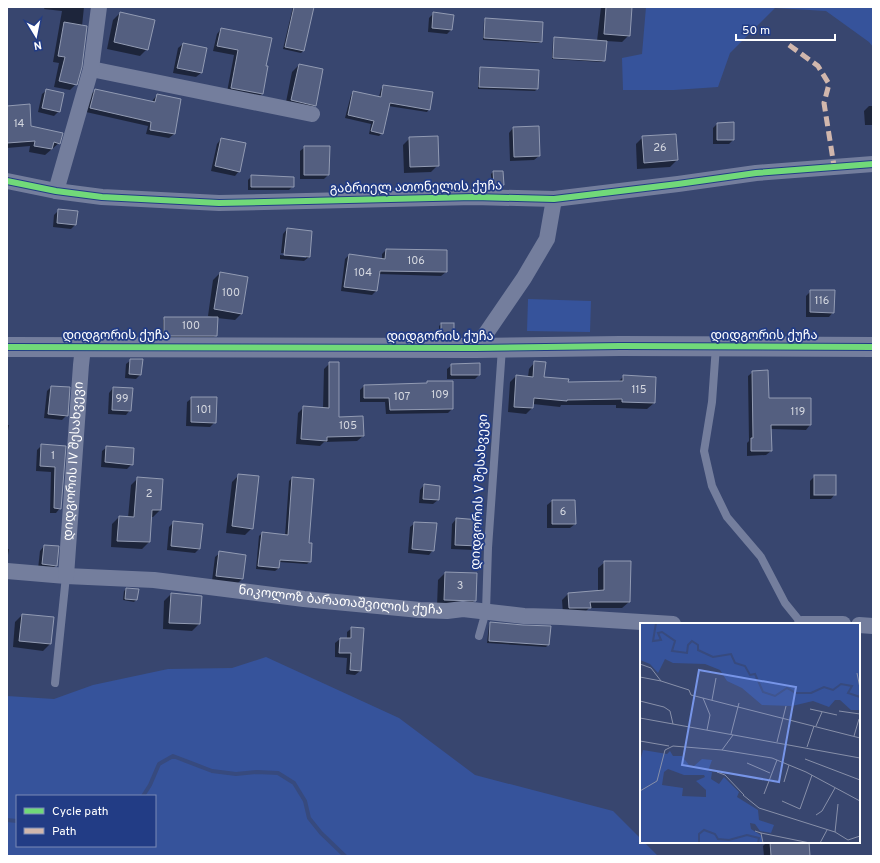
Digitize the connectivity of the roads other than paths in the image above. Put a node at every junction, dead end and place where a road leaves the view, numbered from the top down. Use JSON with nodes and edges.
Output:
{"nodes":[{"id":1,"x":98,"y":7,"type":"edge"},
{"id":2,"x":91,"y":69,"type":"junction"},
{"id":3,"x":312,"y":114,"type":"dead end"},
{"id":4,"x":873,"y":164,"type":"edge"},
{"id":5,"x":7,"y":181,"type":"edge"},
{"id":6,"x":56,"y":191,"type":"junction"},
{"id":7,"x":554,"y":199,"type":"junction"},
{"id":8,"x":716,"y":346,"type":"junction"},
{"id":9,"x":7,"y":347,"type":"edge"},
{"id":10,"x":83,"y":347,"type":"junction"},
{"id":11,"x":873,"y":347,"type":"edge"},
{"id":12,"x":476,"y":348,"type":"junction"},
{"id":13,"x":502,"y":348,"type":"junction"},
{"id":14,"x":7,"y":571,"type":"edge"},
{"id":15,"x":66,"y":576,"type":"junction"},
{"id":16,"x":486,"y":611,"type":"junction"},
{"id":17,"x":657,"y":623,"type":"edge"},
{"id":18,"x":801,"y":623,"type":"edge"},
{"id":19,"x":860,"y":625,"type":"edge"},
{"id":20,"x":873,"y":626,"type":"edge"},
{"id":21,"x":479,"y":636,"type":"dead end"},
{"id":22,"x":55,"y":683,"type":"dead end"}],
"edges":[{"from":1,"to":2,"type":"street"},
{"from":2,"to":3,"type":"street"},
{"from":2,"to":6,"type":"street"},
{"from":4,"to":7,"type":"street","name":"გაბრიელ ათონელის ქუჩა"},
{"from":5,"to":6,"type":"street","name":"გაბრიელ ათონელის ქუჩა"},
{"from":6,"to":7,"type":"street","name":"გაბრიელ ათონელის ქუჩა"},
{"from":7,"to":12,"type":"street"},
{"from":8,"to":11,"type":"street","name":"დიდგორის ქუჩა"},
{"from":8,"to":13,"type":"street","name":"დიდგორის ქუჩა"},
{"from":8,"to":18,"type":"lane"},
{"from":9,"to":10,"type":"street","name":"დიდგორის ქუჩა"},
{"from":10,"to":12,"type":"street","name":"დიდგორის ქუჩა"},
{"from":10,"to":15,"type":"street","name":"დიდგორის IV შესახვევი"},
{"from":12,"to":13,"type":"street","name":"დიდგორის ქუჩა"},
{"from":13,"to":16,"type":"lane","name":"დიდგორის V შესახვევი"},
{"from":14,"to":15,"type":"street","name":"ნიკოლოზ ბარათაშვილის ქუჩა"},
{"from":15,"to":16,"type":"street","name":"ნიკოლოზ ბარათაშვილის ქუჩა"},
{"from":15,"to":22,"type":"lane"},
{"from":16,"to":17,"type":"street","name":"ნიკოლოზ ბარათაშვილის ქუჩა"},
{"from":16,"to":21,"type":"lane","name":"დიდგორის V შესახვევი"},
{"from":19,"to":20,"type":"street"}]}
